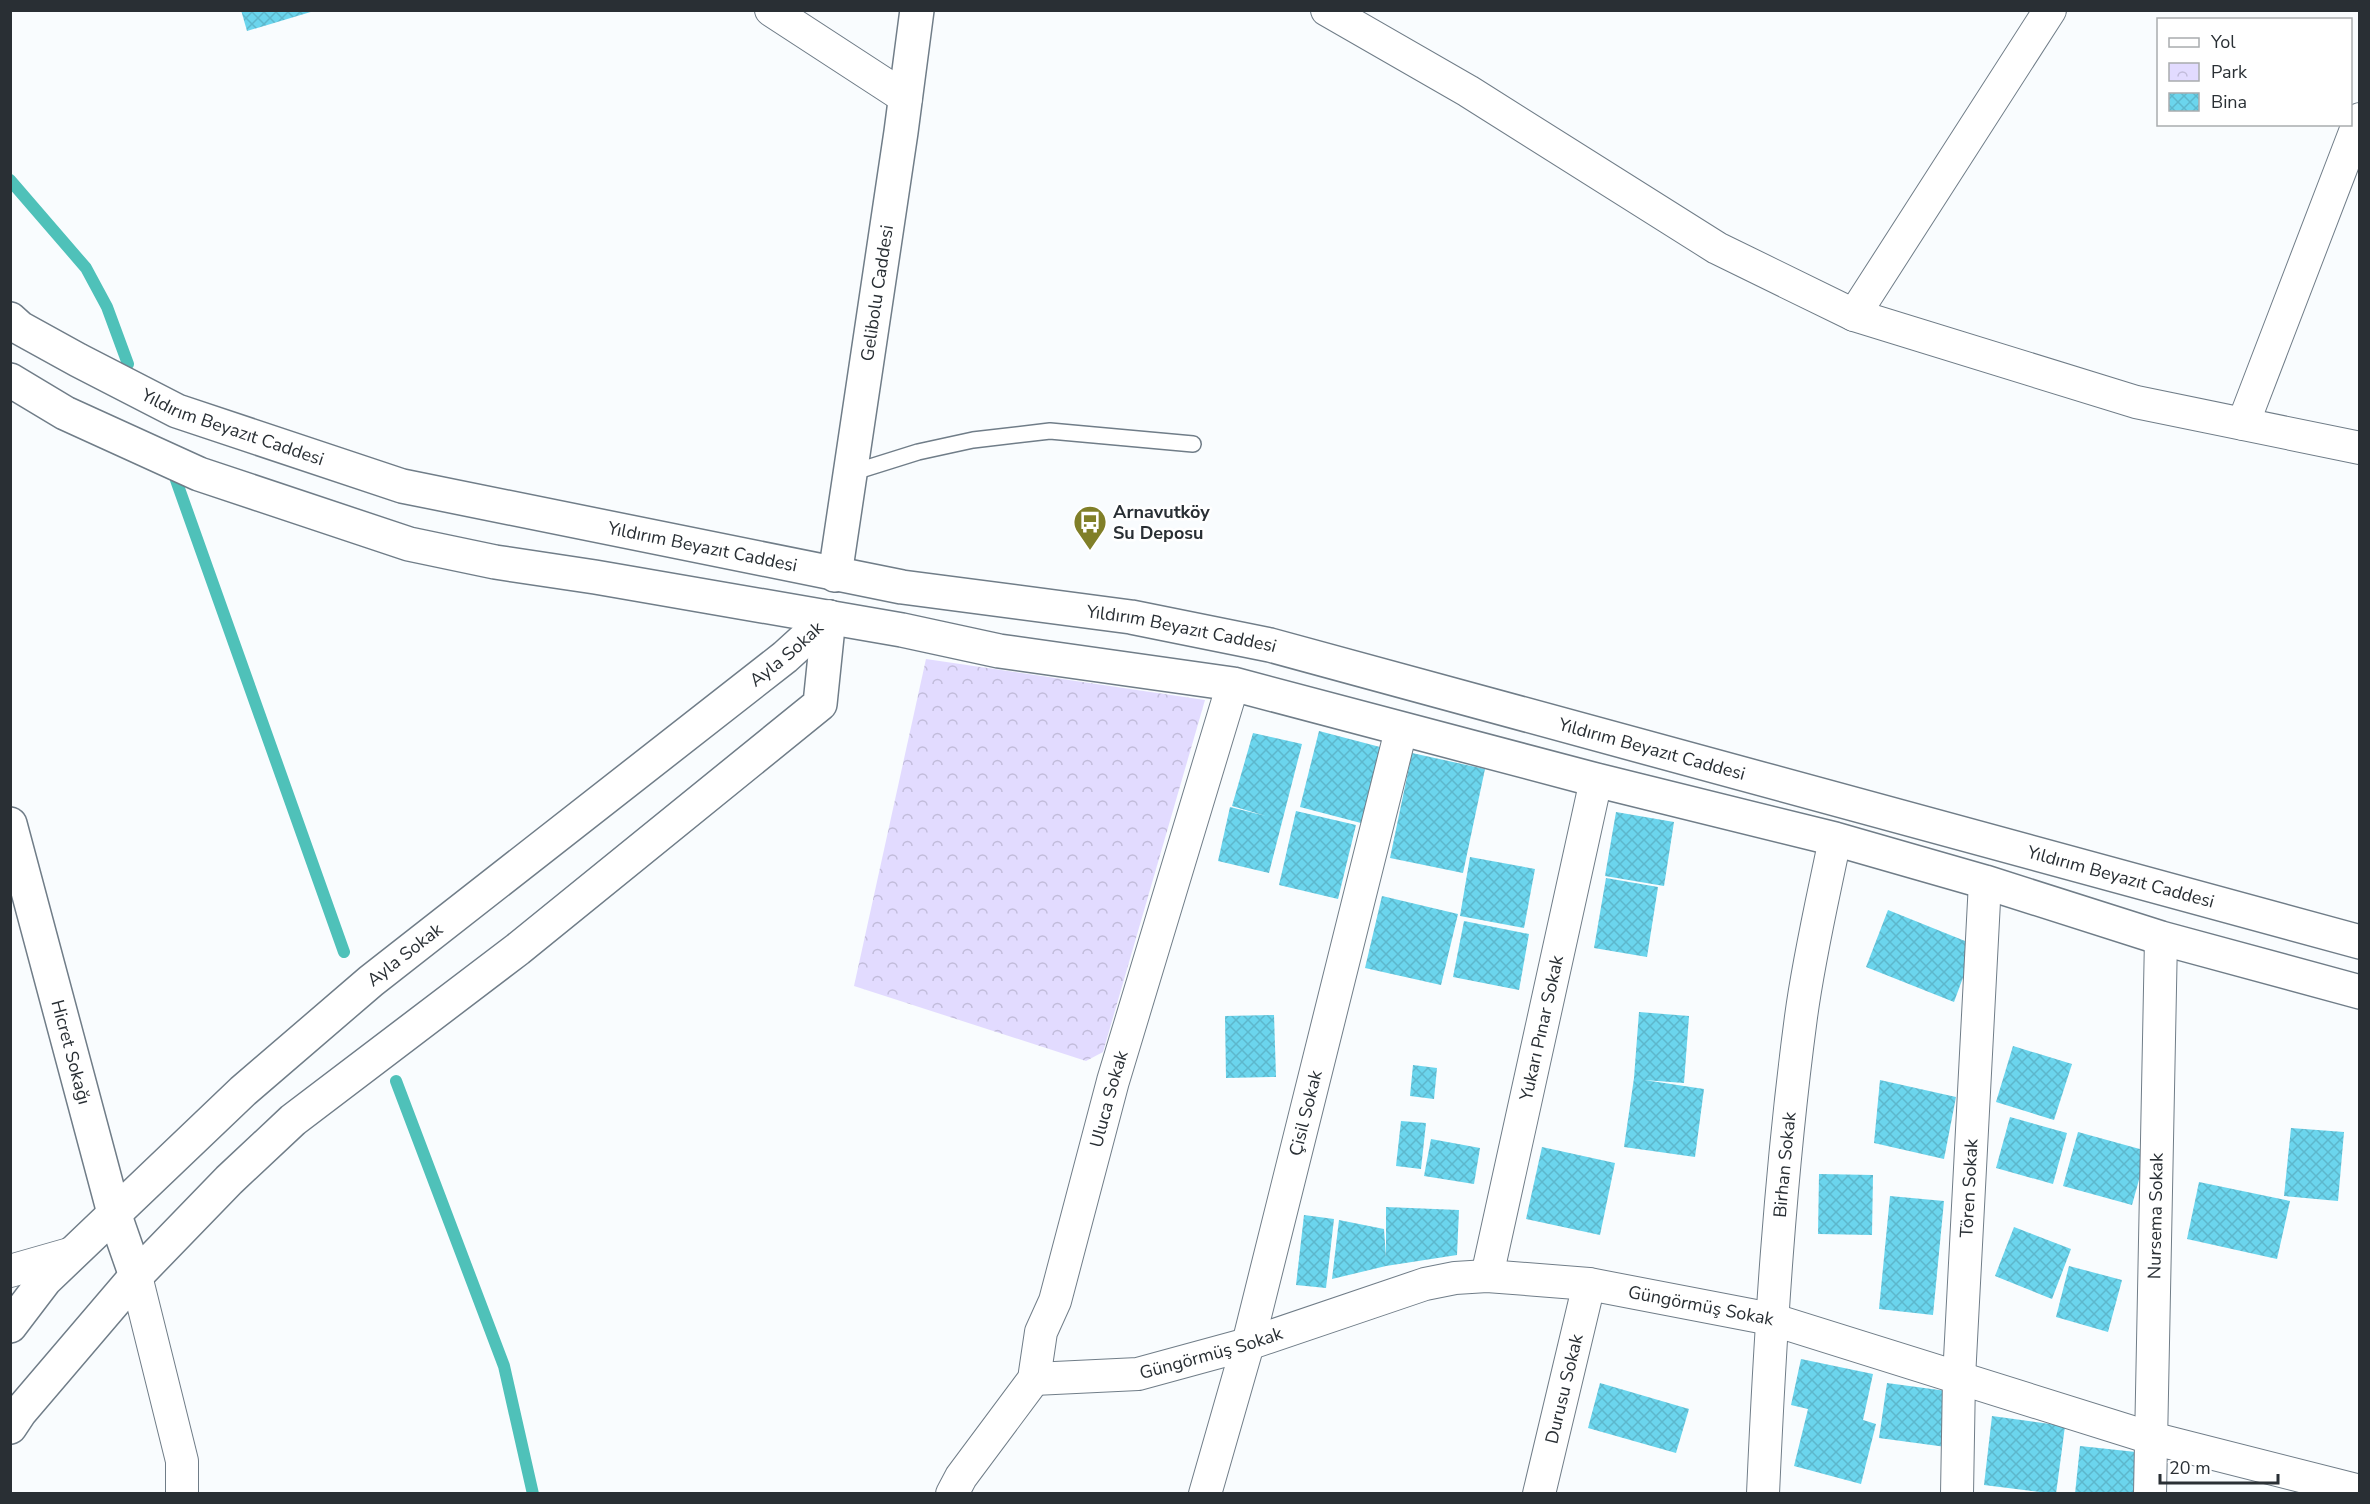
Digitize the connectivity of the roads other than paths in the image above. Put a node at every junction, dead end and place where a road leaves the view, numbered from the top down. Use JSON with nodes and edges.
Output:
{"nodes":[{"id":1,"x":771,"y":10,"type":"edge"},
{"id":2,"x":916,"y":10,"type":"edge"},
{"id":3,"x":1327,"y":10,"type":"edge"},
{"id":4,"x":2050,"y":10,"type":"edge"},
{"id":5,"x":906,"y":98,"type":"junction"},
{"id":6,"x":2360,"y":119,"type":"edge"},
{"id":7,"x":1854,"y":315,"type":"junction"},
{"id":8,"x":10,"y":320,"type":"edge"},
{"id":9,"x":10,"y":380,"type":"edge"},
{"id":10,"x":2243,"y":424,"type":"junction"},
{"id":11,"x":1193,"y":444,"type":"dead end"},
{"id":12,"x":2360,"y":448,"type":"edge"},
{"id":13,"x":851,"y":473,"type":"junction"},
{"id":14,"x":836,"y":575,"type":"junction"},
{"id":15,"x":830,"y":617,"type":"junction"},
{"id":16,"x":1233,"y":684,"type":"junction"},
{"id":17,"x":1401,"y":730,"type":"junction"},
{"id":18,"x":1596,"y":780,"type":"junction"},
{"id":19,"x":10,"y":824,"type":"edge"},
{"id":20,"x":1835,"y":838,"type":"junction"},
{"id":21,"x":1985,"y":882,"type":"junction"},
{"id":22,"x":2161,"y":938,"type":"junction"},
{"id":23,"x":2360,"y":942,"type":"edge"},
{"id":24,"x":2360,"y":992,"type":"edge"},
{"id":25,"x":114,"y":1213,"type":"junction"},
{"id":26,"x":73,"y":1253,"type":"junction"},
{"id":27,"x":10,"y":1271,"type":"edge"},
{"id":28,"x":136,"y":1276,"type":"junction"},
{"id":29,"x":1487,"y":1276,"type":"junction"},
{"id":30,"x":1589,"y":1284,"type":"junction"},
{"id":31,"x":1771,"y":1319,"type":"junction"},
{"id":32,"x":10,"y":1326,"type":"edge"},
{"id":33,"x":1248,"y":1344,"type":"junction"},
{"id":34,"x":1959,"y":1378,"type":"junction"},
{"id":35,"x":1034,"y":1379,"type":"junction"},
{"id":36,"x":10,"y":1427,"type":"edge"},
{"id":37,"x":2151,"y":1438,"type":"junction"},
{"id":38,"x":2360,"y":1491,"type":"edge"},
{"id":39,"x":182,"y":1494,"type":"edge"},
{"id":40,"x":952,"y":1494,"type":"edge"},
{"id":41,"x":1205,"y":1494,"type":"edge"},
{"id":42,"x":1539,"y":1494,"type":"edge"},
{"id":43,"x":1763,"y":1494,"type":"edge"},
{"id":44,"x":1957,"y":1494,"type":"edge"},
{"id":45,"x":2150,"y":1494,"type":"edge"}],
"edges":[{"from":1,"to":5,"type":"street"},
{"from":2,"to":5,"type":"main road","name":"Gelibolu Caddesi"},
{"from":3,"to":7,"type":"street"},
{"from":4,"to":7,"type":"street"},
{"from":5,"to":13,"type":"main road","name":"Gelibolu Caddesi"},
{"from":6,"to":10,"type":"street"},
{"from":7,"to":10,"type":"street"},
{"from":8,"to":14,"type":"main road","name":"Yıldırım Beyazıt Caddesi"},
{"from":9,"to":15,"type":"main road"},
{"from":10,"to":12,"type":"street"},
{"from":11,"to":13,"type":"lane"},
{"from":13,"to":14,"type":"main road","name":"Gelibolu Caddesi"},
{"from":14,"to":15,"type":"main road","name":"Gelibolu Caddesi"},
{"from":14,"to":23,"type":"main road","name":"Yıldırım Beyazıt Caddesi"},
{"from":15,"to":16,"type":"main road"},
{"from":15,"to":25,"type":"main road","name":"Ayla Sokak"},
{"from":15,"to":28,"type":"main road","name":"Gelibolu Caddesi"},
{"from":16,"to":17,"type":"main road"},
{"from":16,"to":35,"type":"street","name":"Uluca Sokak"},
{"from":17,"to":18,"type":"main road"},
{"from":17,"to":33,"type":"street","name":"Çisil Sokak"},
{"from":18,"to":20,"type":"main road"},
{"from":18,"to":29,"type":"street","name":"Yukarı Pınar Sokak"},
{"from":19,"to":25,"type":"main road","name":"Hicret Sokağı"},
{"from":20,"to":21,"type":"main road"},
{"from":20,"to":31,"type":"street","name":"Birhan Sokak"},
{"from":21,"to":22,"type":"main road"},
{"from":21,"to":34,"type":"street","name":"Tören Sokak"},
{"from":22,"to":24,"type":"main road"},
{"from":22,"to":37,"type":"street","name":"Nursema Sokak"},
{"from":25,"to":26,"type":"main road","name":"Ayla Sokak"},
{"from":25,"to":28,"type":"main road","name":"Hicret Sokağı"},
{"from":26,"to":27,"type":"street"},
{"from":26,"to":32,"type":"main road","name":"Ayla Sokak"},
{"from":28,"to":36,"type":"main road","name":"Gelibolu Caddesi"},
{"from":28,"to":39,"type":"street"},
{"from":29,"to":30,"type":"street","name":"Güngörmüş Sokak"},
{"from":29,"to":33,"type":"street","name":"Güngörmüş Sokak"},
{"from":30,"to":31,"type":"street","name":"Güngörmüş Sokak"},
{"from":30,"to":42,"type":"street","name":"Durusu Sokak"},
{"from":31,"to":34,"type":"street","name":"Güngörmüş Sokak"},
{"from":31,"to":43,"type":"street","name":"Birhan Sokak"},
{"from":33,"to":35,"type":"street","name":"Güngörmüş Sokak"},
{"from":33,"to":41,"type":"street","name":"Çisil Sokak"},
{"from":34,"to":37,"type":"street","name":"Güngörmüş Sokak"},
{"from":34,"to":44,"type":"street","name":"Tören Sokak"},
{"from":35,"to":40,"type":"street","name":"Uluca Sokak"},
{"from":37,"to":38,"type":"street","name":"Güngörmüş Sokak"},
{"from":37,"to":45,"type":"street","name":"Nursema Sokak"}]}
